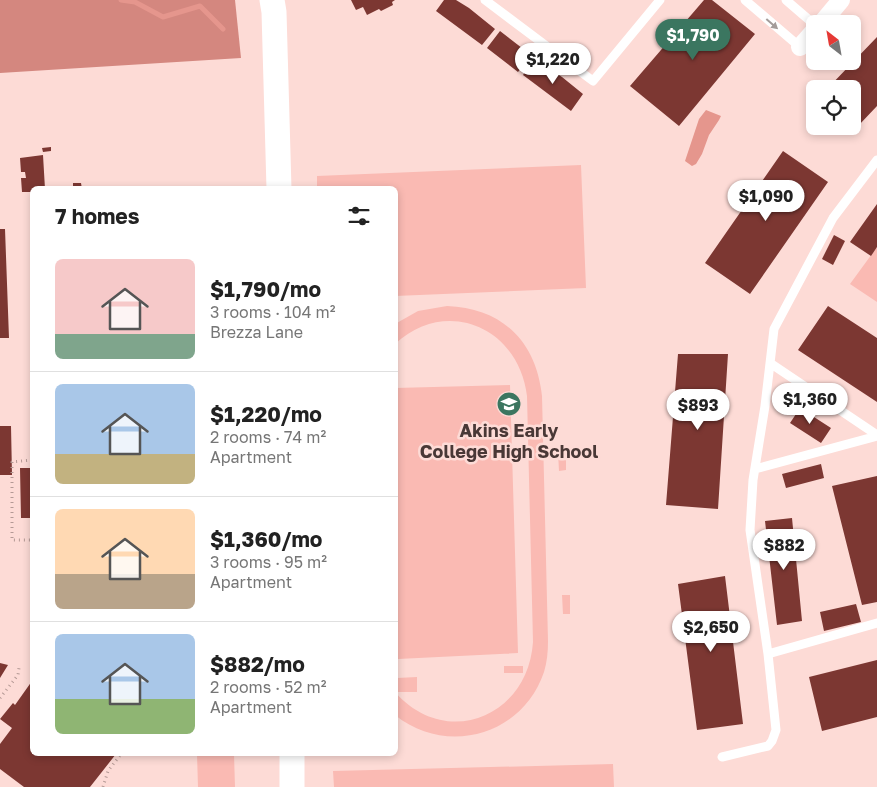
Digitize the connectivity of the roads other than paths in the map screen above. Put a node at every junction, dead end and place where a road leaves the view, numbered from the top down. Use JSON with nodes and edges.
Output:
{"nodes":[{"id":1,"x":272,"y":0,"type":"edge"},
{"id":2,"x":485,"y":0,"type":"edge"},
{"id":3,"x":660,"y":0,"type":"edge"},
{"id":4,"x":745,"y":0,"type":"edge"},
{"id":5,"x":786,"y":0,"type":"edge"},
{"id":6,"x":841,"y":0,"type":"edge"},
{"id":7,"x":828,"y":15,"type":"edge"},
{"id":8,"x":806,"y":17,"type":"edge"},
{"id":9,"x":806,"y":40,"type":"edge"},
{"id":10,"x":800,"y":47,"type":"joint"},
{"id":11,"x":877,"y":160,"type":"edge"},
{"id":12,"x":279,"y":186,"type":"edge"},
{"id":13,"x":770,"y":363,"type":"junction"},
{"id":14,"x":877,"y":435,"type":"edge"},
{"id":15,"x":755,"y":469,"type":"junction"},
{"id":16,"x":877,"y":624,"type":"edge"},
{"id":17,"x":768,"y":654,"type":"junction"},
{"id":18,"x":292,"y":756,"type":"edge"},
{"id":19,"x":722,"y":758,"type":"dead end"},
{"id":20,"x":292,"y":787,"type":"edge"}],
"edges":[{"from":1,"to":12,"type":"street"},
{"from":2,"to":3,"type":"lane"},
{"from":4,"to":10,"type":"lane","one_way":true},
{"from":5,"to":8,"type":"lane"},
{"from":6,"to":7,"type":"street"},
{"from":9,"to":10,"type":"street"},
{"from":11,"to":13,"type":"lane"},
{"from":13,"to":14,"type":"lane"},
{"from":13,"to":15,"type":"lane"},
{"from":14,"to":15,"type":"lane"},
{"from":15,"to":17,"type":"lane"},
{"from":16,"to":17,"type":"lane"},
{"from":17,"to":19,"type":"lane"},
{"from":18,"to":20,"type":"street"}]}
